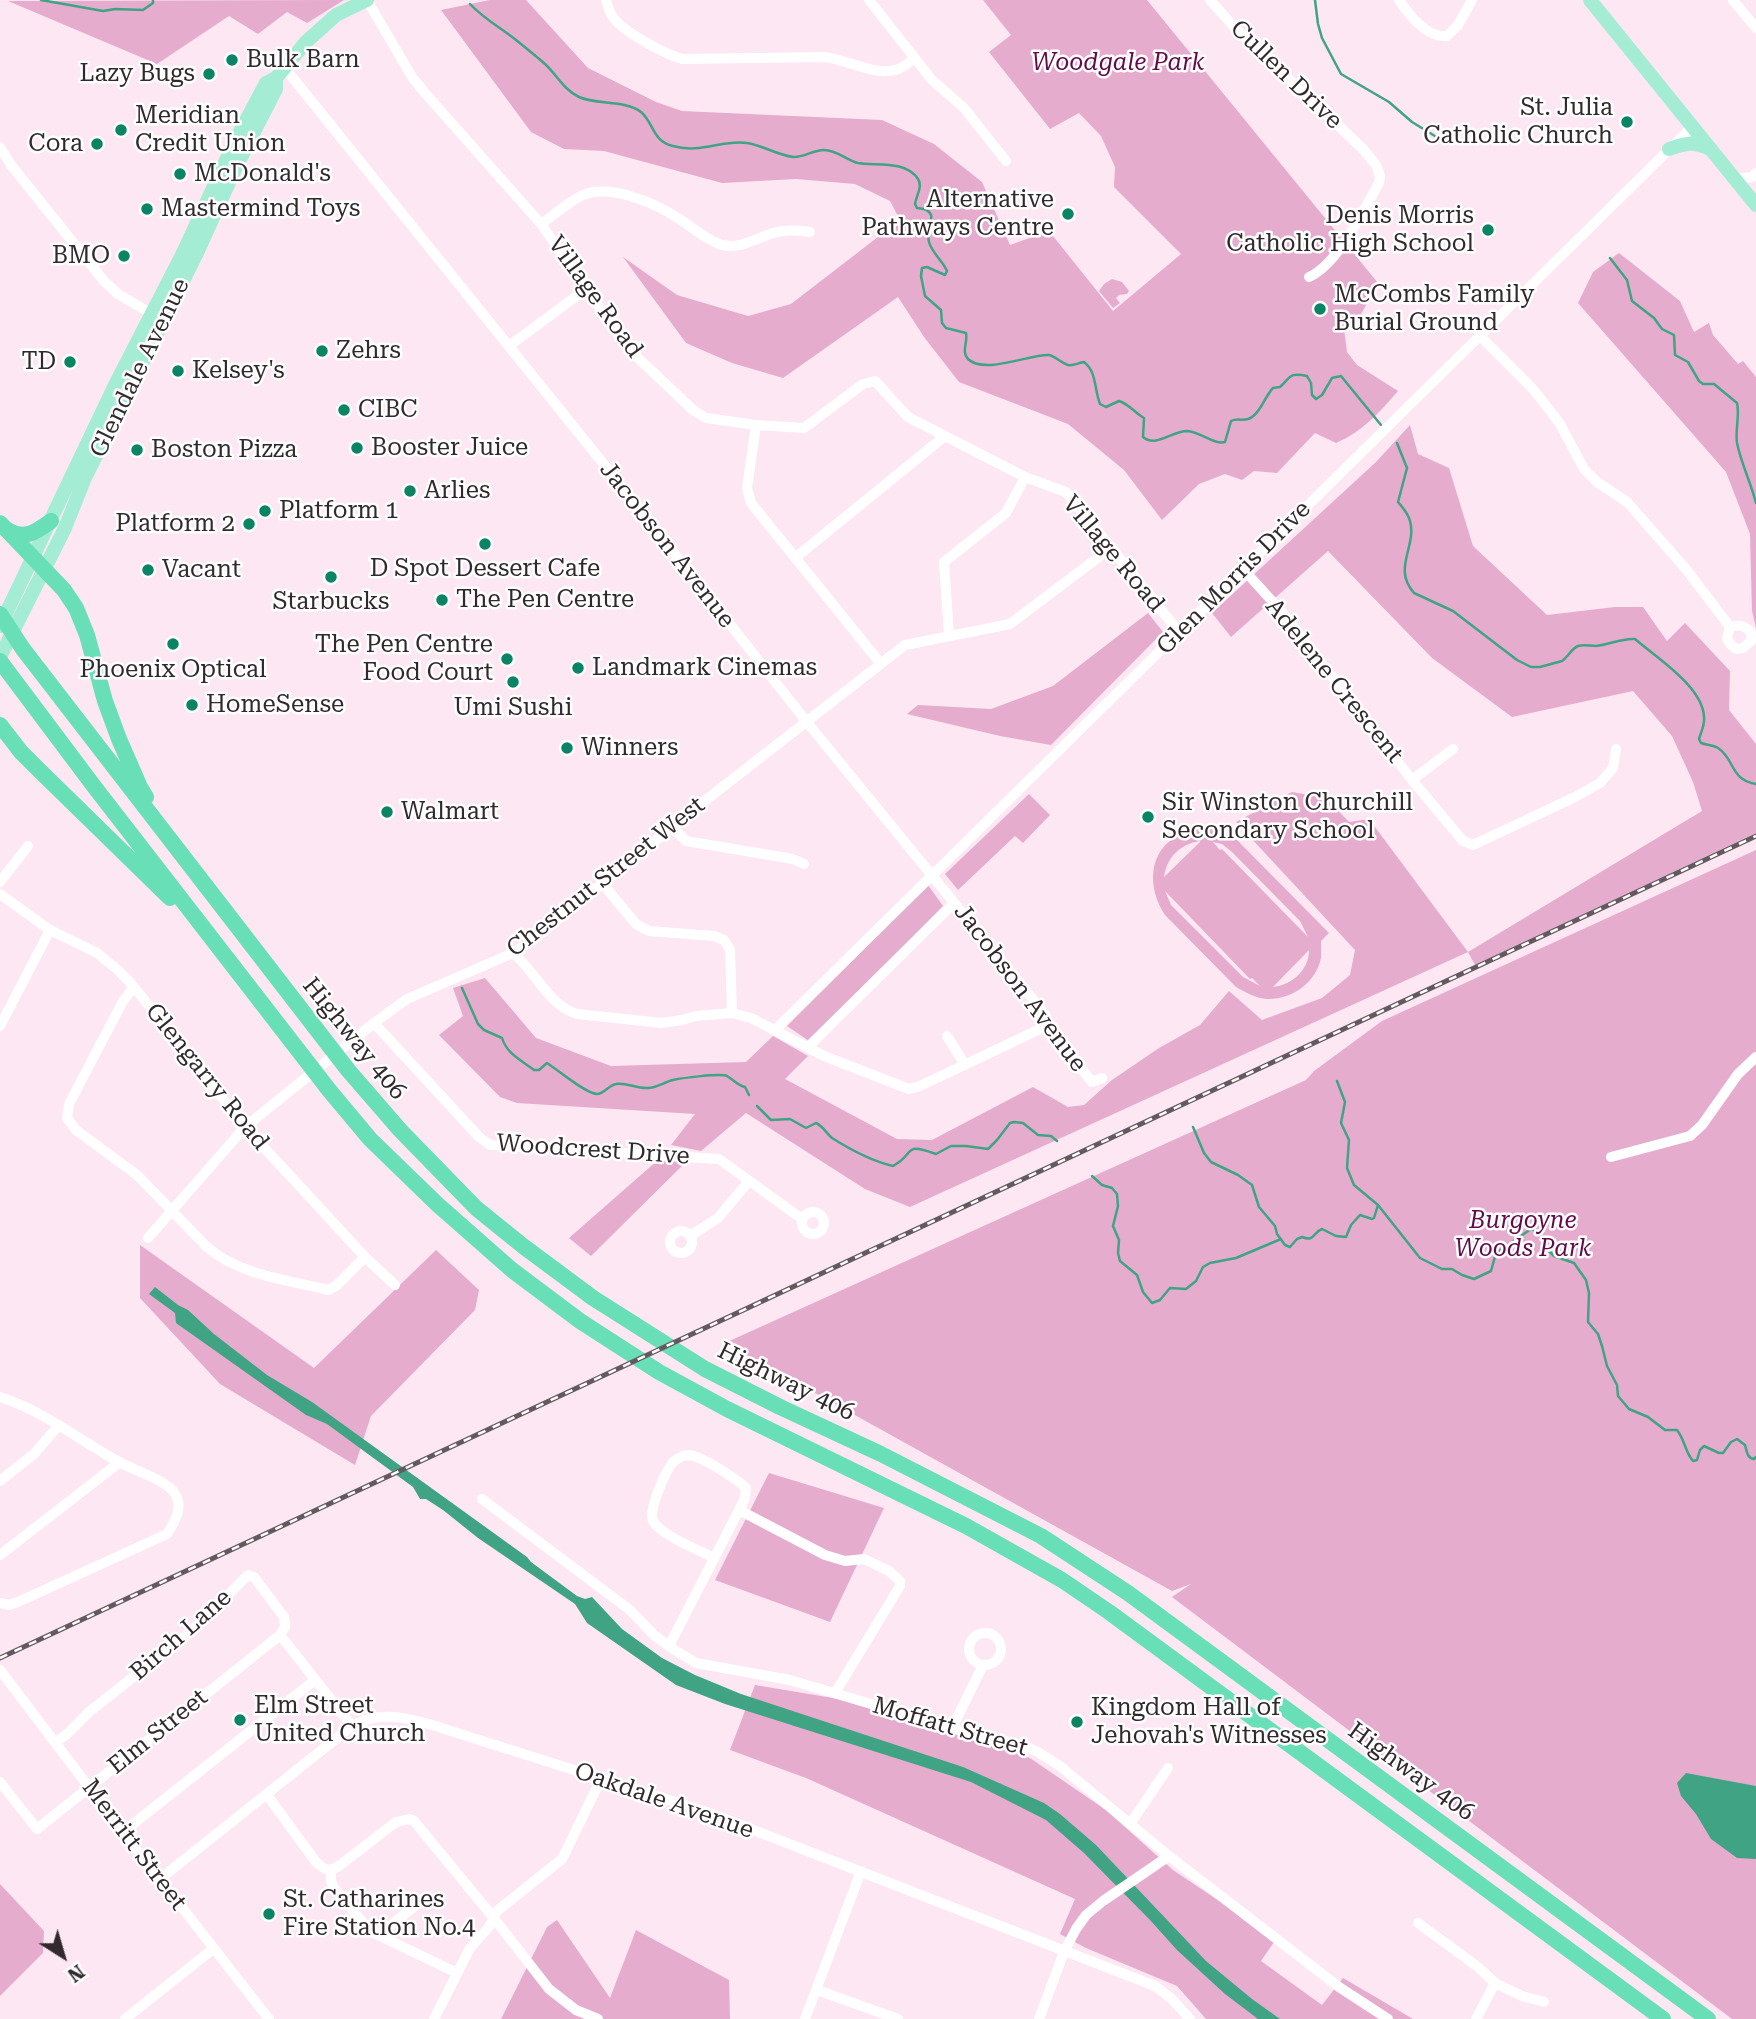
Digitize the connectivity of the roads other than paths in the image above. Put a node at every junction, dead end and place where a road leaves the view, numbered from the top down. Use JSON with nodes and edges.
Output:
{"nodes":[{"id":1,"x":367,"y":0,"type":"edge"},
{"id":2,"x":606,"y":0,"type":"edge"},
{"id":3,"x":869,"y":0,"type":"edge"},
{"id":4,"x":1210,"y":0,"type":"edge"},
{"id":5,"x":1399,"y":0,"type":"edge"},
{"id":6,"x":1472,"y":0,"type":"edge"},
{"id":7,"x":1590,"y":0,"type":"edge"},
{"id":8,"x":1733,"y":0,"type":"edge"},
{"id":9,"x":1756,"y":28,"type":"edge"},
{"id":10,"x":914,"y":59,"type":"junction"},
{"id":11,"x":280,"y":73,"type":"junction"},
{"id":12,"x":1692,"y":127,"type":"junction"},
{"id":13,"x":0,"y":147,"type":"edge"},
{"id":14,"x":1669,"y":149,"type":"junction"},
{"id":15,"x":1712,"y":150,"type":"junction"},
{"id":16,"x":1006,"y":161,"type":"dead end"},
{"id":17,"x":1756,"y":173,"type":"edge"},
{"id":18,"x":1736,"y":179,"type":"junction"},
{"id":19,"x":1756,"y":205,"type":"edge"},
{"id":20,"x":541,"y":224,"type":"junction"},
{"id":21,"x":810,"y":232,"type":"dead end"},
{"id":22,"x":1309,"y":277,"type":"dead end"},
{"id":23,"x":586,"y":289,"type":"junction"},
{"id":24,"x":157,"y":318,"type":"junction"},
{"id":25,"x":1479,"y":335,"type":"junction"},
{"id":26,"x":509,"y":346,"type":"junction"},
{"id":27,"x":756,"y":425,"type":"junction"},
{"id":28,"x":945,"y":436,"type":"junction"},
{"id":29,"x":1025,"y":477,"type":"junction"},
{"id":30,"x":51,"y":521,"type":"junction"},
{"id":31,"x":1,"y":525,"type":"edge"},
{"id":32,"x":1112,"y":547,"type":"junction"},
{"id":33,"x":795,"y":558,"type":"junction"},
{"id":34,"x":38,"y":564,"type":"junction"},
{"id":35,"x":1242,"y":569,"type":"junction"},
{"id":36,"x":0,"y":614,"type":"edge"},
{"id":37,"x":0,"y":626,"type":"edge"},
{"id":38,"x":1730,"y":627,"type":"dead end"},
{"id":39,"x":1179,"y":632,"type":"junction"},
{"id":40,"x":949,"y":635,"type":"junction"},
{"id":41,"x":0,"y":659,"type":"edge"},
{"id":42,"x":881,"y":664,"type":"junction"},
{"id":43,"x":806,"y":721,"type":"junction"},
{"id":44,"x":0,"y":725,"type":"edge"},
{"id":45,"x":0,"y":738,"type":"edge"},
{"id":46,"x":1453,"y":749,"type":"dead end"},
{"id":47,"x":1616,"y":749,"type":"dead end"},
{"id":48,"x":38,"y":769,"type":"junction"},
{"id":49,"x":1412,"y":780,"type":"junction"},
{"id":50,"x":672,"y":827,"type":"junction"},
{"id":51,"x":28,"y":846,"type":"dead end"},
{"id":52,"x":804,"y":864,"type":"dead end"},
{"id":53,"x":932,"y":874,"type":"junction"},
{"id":54,"x":0,"y":882,"type":"edge"},
{"id":55,"x":602,"y":883,"type":"junction"},
{"id":56,"x":0,"y":894,"type":"edge"},
{"id":57,"x":954,"y":903,"type":"junction"},
{"id":58,"x":220,"y":906,"type":"junction"},
{"id":59,"x":203,"y":928,"type":"junction"},
{"id":60,"x":50,"y":930,"type":"junction"},
{"id":61,"x":513,"y":953,"type":"junction"},
{"id":62,"x":134,"y":987,"type":"junction"},
{"id":63,"x":732,"y":1013,"type":"junction"},
{"id":64,"x":374,"y":1023,"type":"junction"},
{"id":65,"x":1047,"y":1023,"type":"junction"},
{"id":66,"x":0,"y":1026,"type":"edge"},
{"id":67,"x":776,"y":1029,"type":"junction"},
{"id":68,"x":947,"y":1036,"type":"dead end"},
{"id":69,"x":808,"y":1047,"type":"junction"},
{"id":70,"x":1756,"y":1057,"type":"edge"},
{"id":71,"x":965,"y":1065,"type":"junction"},
{"id":72,"x":1102,"y":1078,"type":"dead end"},
{"id":73,"x":245,"y":1127,"type":"junction"},
{"id":74,"x":1611,"y":1157,"type":"dead end"},
{"id":75,"x":750,"y":1181,"type":"junction"},
{"id":76,"x":171,"y":1211,"type":"junction"},
{"id":77,"x":802,"y":1219,"type":"dead end"},
{"id":78,"x":690,"y":1236,"type":"dead end"},
{"id":79,"x":148,"y":1238,"type":"dead end"},
{"id":80,"x":365,"y":1257,"type":"junction"},
{"id":81,"x":395,"y":1285,"type":"dead end"},
{"id":82,"x":0,"y":1397,"type":"edge"},
{"id":83,"x":58,"y":1425,"type":"junction"},
{"id":84,"x":120,"y":1462,"type":"junction"},
{"id":85,"x":0,"y":1481,"type":"edge"},
{"id":86,"x":482,"y":1499,"type":"dead end"},
{"id":87,"x":739,"y":1510,"type":"junction"},
{"id":88,"x":0,"y":1555,"type":"edge"},
{"id":89,"x":714,"y":1558,"type":"junction"},
{"id":90,"x":0,"y":1603,"type":"edge"},
{"id":91,"x":280,"y":1635,"type":"junction"},
{"id":92,"x":669,"y":1646,"type":"junction"},
{"id":93,"x":983,"y":1665,"type":"dead end"},
{"id":94,"x":0,"y":1670,"type":"edge"},
{"id":95,"x":315,"y":1680,"type":"junction"},
{"id":96,"x":835,"y":1693,"type":"junction"},
{"id":97,"x":352,"y":1726,"type":"junction"},
{"id":98,"x":952,"y":1728,"type":"junction"},
{"id":99,"x":55,"y":1742,"type":"junction"},
{"id":100,"x":1168,"y":1768,"type":"dead end"},
{"id":101,"x":601,"y":1779,"type":"junction"},
{"id":102,"x":0,"y":1782,"type":"edge"},
{"id":103,"x":89,"y":1787,"type":"junction"},
{"id":104,"x":267,"y":1795,"type":"junction"},
{"id":105,"x":1130,"y":1824,"type":"junction"},
{"id":106,"x":123,"y":1832,"type":"junction"},
{"id":107,"x":1169,"y":1856,"type":"junction"},
{"id":108,"x":331,"y":1871,"type":"junction"},
{"id":109,"x":861,"y":1871,"type":"junction"},
{"id":110,"x":160,"y":1879,"type":"junction"},
{"id":111,"x":415,"y":1906,"type":"dead end"},
{"id":112,"x":493,"y":1917,"type":"junction"},
{"id":113,"x":1418,"y":1923,"type":"dead end"},
{"id":114,"x":378,"y":1935,"type":"junction"},
{"id":115,"x":214,"y":1949,"type":"junction"},
{"id":116,"x":1064,"y":1952,"type":"junction"},
{"id":117,"x":457,"y":1973,"type":"junction"},
{"id":118,"x":1495,"y":1983,"type":"junction"},
{"id":119,"x":817,"y":1990,"type":"junction"},
{"id":120,"x":1544,"y":2002,"type":"dead end"},
{"id":121,"x":125,"y":2019,"type":"edge"},
{"id":122,"x":269,"y":2019,"type":"edge"},
{"id":123,"x":434,"y":2019,"type":"edge"},
{"id":124,"x":598,"y":2019,"type":"edge"},
{"id":125,"x":805,"y":2019,"type":"edge"},
{"id":126,"x":898,"y":2019,"type":"edge"},
{"id":127,"x":1039,"y":2019,"type":"edge"},
{"id":128,"x":1190,"y":2019,"type":"edge"},
{"id":129,"x":1388,"y":2019,"type":"edge"},
{"id":130,"x":1476,"y":2019,"type":"edge"},
{"id":131,"x":1663,"y":2019,"type":"edge"},
{"id":132,"x":1708,"y":2019,"type":"edge"}],
"edges":[{"from":1,"to":11,"type":"main road","name":"Glendale Avenue"},
{"from":1,"to":20,"type":"street","name":"Village Road"},
{"from":2,"to":10,"type":"street"},
{"from":3,"to":10,"type":"street"},
{"from":4,"to":22,"type":"street","name":"Cullen Drive"},
{"from":5,"to":6,"type":"street"},
{"from":7,"to":12,"type":"main road"},
{"from":8,"to":9,"type":"street"},
{"from":10,"to":16,"type":"street"},
{"from":11,"to":24,"type":"main road","name":"Glendale Avenue"},
{"from":11,"to":26,"type":"street","name":"Jacobson Avenue"},
{"from":12,"to":14,"type":"street","name":"Glen Morris Drive"},
{"from":12,"to":15,"type":"main road"},
{"from":13,"to":24,"type":"street"},
{"from":14,"to":15,"type":"main road"},
{"from":14,"to":25,"type":"street","name":"Glen Morris Drive"},
{"from":15,"to":18,"type":"main road"},
{"from":17,"to":18,"type":"street"},
{"from":18,"to":19,"type":"main road"},
{"from":20,"to":21,"type":"street"},
{"from":20,"to":23,"type":"street","name":"Village Road"},
{"from":23,"to":26,"type":"street"},
{"from":23,"to":27,"type":"street","name":"Village Road"},
{"from":24,"to":30,"type":"main road","name":"Glendale Avenue"},
{"from":24,"to":34,"type":"main road","name":"Glendale Avenue"},
{"from":25,"to":35,"type":"street","name":"Glen Morris Drive"},
{"from":25,"to":38,"type":"street"},
{"from":26,"to":43,"type":"street","name":"Jacobson Avenue"},
{"from":27,"to":28,"type":"street","name":"Village Road"},
{"from":27,"to":33,"type":"street"},
{"from":28,"to":29,"type":"street","name":"Village Road"},
{"from":28,"to":33,"type":"street"},
{"from":29,"to":32,"type":"street","name":"Village Road"},
{"from":29,"to":40,"type":"street"},
{"from":30,"to":31,"type":"highway"},
{"from":30,"to":34,"type":"main road","name":"Glendale Avenue"},
{"from":31,"to":34,"type":"highway"},
{"from":32,"to":39,"type":"street","name":"Village Road"},
{"from":32,"to":40,"type":"street","name":"Chestnut Street West"},
{"from":33,"to":42,"type":"street"},
{"from":34,"to":37,"type":"main road","name":"Glendale Avenue"},
{"from":34,"to":41,"type":"main road","name":"Glendale Avenue"},
{"from":34,"to":58,"type":"highway"},
{"from":35,"to":39,"type":"street","name":"Glen Morris Drive"},
{"from":35,"to":49,"type":"street","name":"Adelene Crescent"},
{"from":36,"to":58,"type":"highway","name":"Highway 406"},
{"from":39,"to":53,"type":"street","name":"Glen Morris Drive"},
{"from":40,"to":42,"type":"street","name":"Chestnut Street West"},
{"from":41,"to":59,"type":"highway","name":"Highway 406"},
{"from":42,"to":43,"type":"street","name":"Chestnut Street West"},
{"from":43,"to":50,"type":"street","name":"Chestnut Street West"},
{"from":43,"to":53,"type":"street","name":"Jacobson Avenue"},
{"from":44,"to":48,"type":"highway"},
{"from":45,"to":48,"type":"highway"},
{"from":46,"to":49,"type":"street"},
{"from":47,"to":49,"type":"street","name":"Adelene Crescent"},
{"from":48,"to":59,"type":"highway"},
{"from":50,"to":52,"type":"street"},
{"from":50,"to":55,"type":"street","name":"Chestnut Street West"},
{"from":51,"to":54,"type":"street"},
{"from":53,"to":57,"type":"street","name":"Jacobson Avenue"},
{"from":53,"to":67,"type":"street","name":"Glen Morris Drive"},
{"from":55,"to":61,"type":"street","name":"Chestnut Street West"},
{"from":55,"to":63,"type":"street"},
{"from":56,"to":60,"type":"street","name":"Glengarry Road"},
{"from":57,"to":65,"type":"street","name":"Jacobson Avenue"},
{"from":57,"to":69,"type":"street"},
{"from":58,"to":132,"type":"highway","name":"Highway 406"},
{"from":59,"to":131,"type":"highway","name":"Highway 406"},
{"from":60,"to":62,"type":"street","name":"Glengarry Road"},
{"from":60,"to":66,"type":"street"},
{"from":61,"to":63,"type":"street"},
{"from":61,"to":64,"type":"street","name":"Chestnut Street West"},
{"from":62,"to":73,"type":"street","name":"Glengarry Road"},
{"from":62,"to":76,"type":"street"},
{"from":63,"to":67,"type":"street"},
{"from":64,"to":73,"type":"street","name":"Chestnut Street West"},
{"from":64,"to":75,"type":"street","name":"Woodcrest Drive"},
{"from":65,"to":71,"type":"street"},
{"from":65,"to":72,"type":"street","name":"Jacobson Avenue"},
{"from":67,"to":69,"type":"street"},
{"from":68,"to":71,"type":"street"},
{"from":69,"to":71,"type":"street"},
{"from":70,"to":74,"type":"street"},
{"from":73,"to":76,"type":"street","name":"Chestnut Street West"},
{"from":73,"to":80,"type":"street","name":"Glengarry Road"},
{"from":75,"to":77,"type":"street","name":"Woodcrest Drive"},
{"from":75,"to":78,"type":"street"},
{"from":76,"to":79,"type":"street","name":"Chestnut Street West"},
{"from":76,"to":80,"type":"street"},
{"from":80,"to":81,"type":"street","name":"Glengarry Road"},
{"from":82,"to":83,"type":"street"},
{"from":83,"to":84,"type":"street"},
{"from":83,"to":85,"type":"street"},
{"from":84,"to":88,"type":"street"},
{"from":84,"to":90,"type":"street"},
{"from":86,"to":92,"type":"street","name":"Moffatt Street"},
{"from":87,"to":89,"type":"street"},
{"from":87,"to":89,"type":"street"},
{"from":87,"to":96,"type":"street"},
{"from":89,"to":92,"type":"street"},
{"from":91,"to":95,"type":"street"},
{"from":91,"to":99,"type":"street","name":"Birch Lane"},
{"from":91,"to":103,"type":"street","name":"Elm Street"},
{"from":92,"to":96,"type":"street","name":"Moffatt Street"},
{"from":93,"to":98,"type":"street"},
{"from":94,"to":99,"type":"street","name":"Merritt Street"},
{"from":95,"to":97,"type":"street"},
{"from":95,"to":106,"type":"street"},
{"from":96,"to":98,"type":"street","name":"Moffatt Street"},
{"from":97,"to":101,"type":"street","name":"Oakdale Avenue"},
{"from":97,"to":104,"type":"street","name":"Oakdale Avenue"},
{"from":98,"to":105,"type":"street","name":"Moffatt Street"},
{"from":99,"to":103,"type":"street","name":"Merritt Street"},
{"from":100,"to":105,"type":"street"},
{"from":101,"to":109,"type":"street","name":"Oakdale Avenue"},
{"from":101,"to":112,"type":"street"},
{"from":102,"to":103,"type":"street","name":"Elm Street"},
{"from":103,"to":106,"type":"street","name":"Merritt Street"},
{"from":104,"to":108,"type":"street"},
{"from":104,"to":110,"type":"street","name":"Oakdale Avenue"},
{"from":105,"to":107,"type":"street","name":"Moffatt Street"},
{"from":106,"to":110,"type":"street","name":"Merritt Street"},
{"from":107,"to":116,"type":"street"},
{"from":107,"to":129,"type":"street","name":"Moffatt Street"},
{"from":108,"to":112,"type":"street"},
{"from":108,"to":114,"type":"street"},
{"from":109,"to":116,"type":"street","name":"Oakdale Avenue"},
{"from":109,"to":119,"type":"street"},
{"from":110,"to":115,"type":"street","name":"Merritt Street"},
{"from":111,"to":114,"type":"street"},
{"from":112,"to":117,"type":"street"},
{"from":112,"to":124,"type":"street"},
{"from":113,"to":118,"type":"street"},
{"from":114,"to":117,"type":"street"},
{"from":115,"to":121,"type":"street"},
{"from":115,"to":122,"type":"street","name":"Merritt Street"},
{"from":116,"to":127,"type":"street"},
{"from":116,"to":128,"type":"street","name":"Oakdale Avenue"},
{"from":117,"to":123,"type":"street"},
{"from":118,"to":120,"type":"street"},
{"from":118,"to":130,"type":"street"},
{"from":119,"to":125,"type":"street"},
{"from":119,"to":126,"type":"street"}]}
